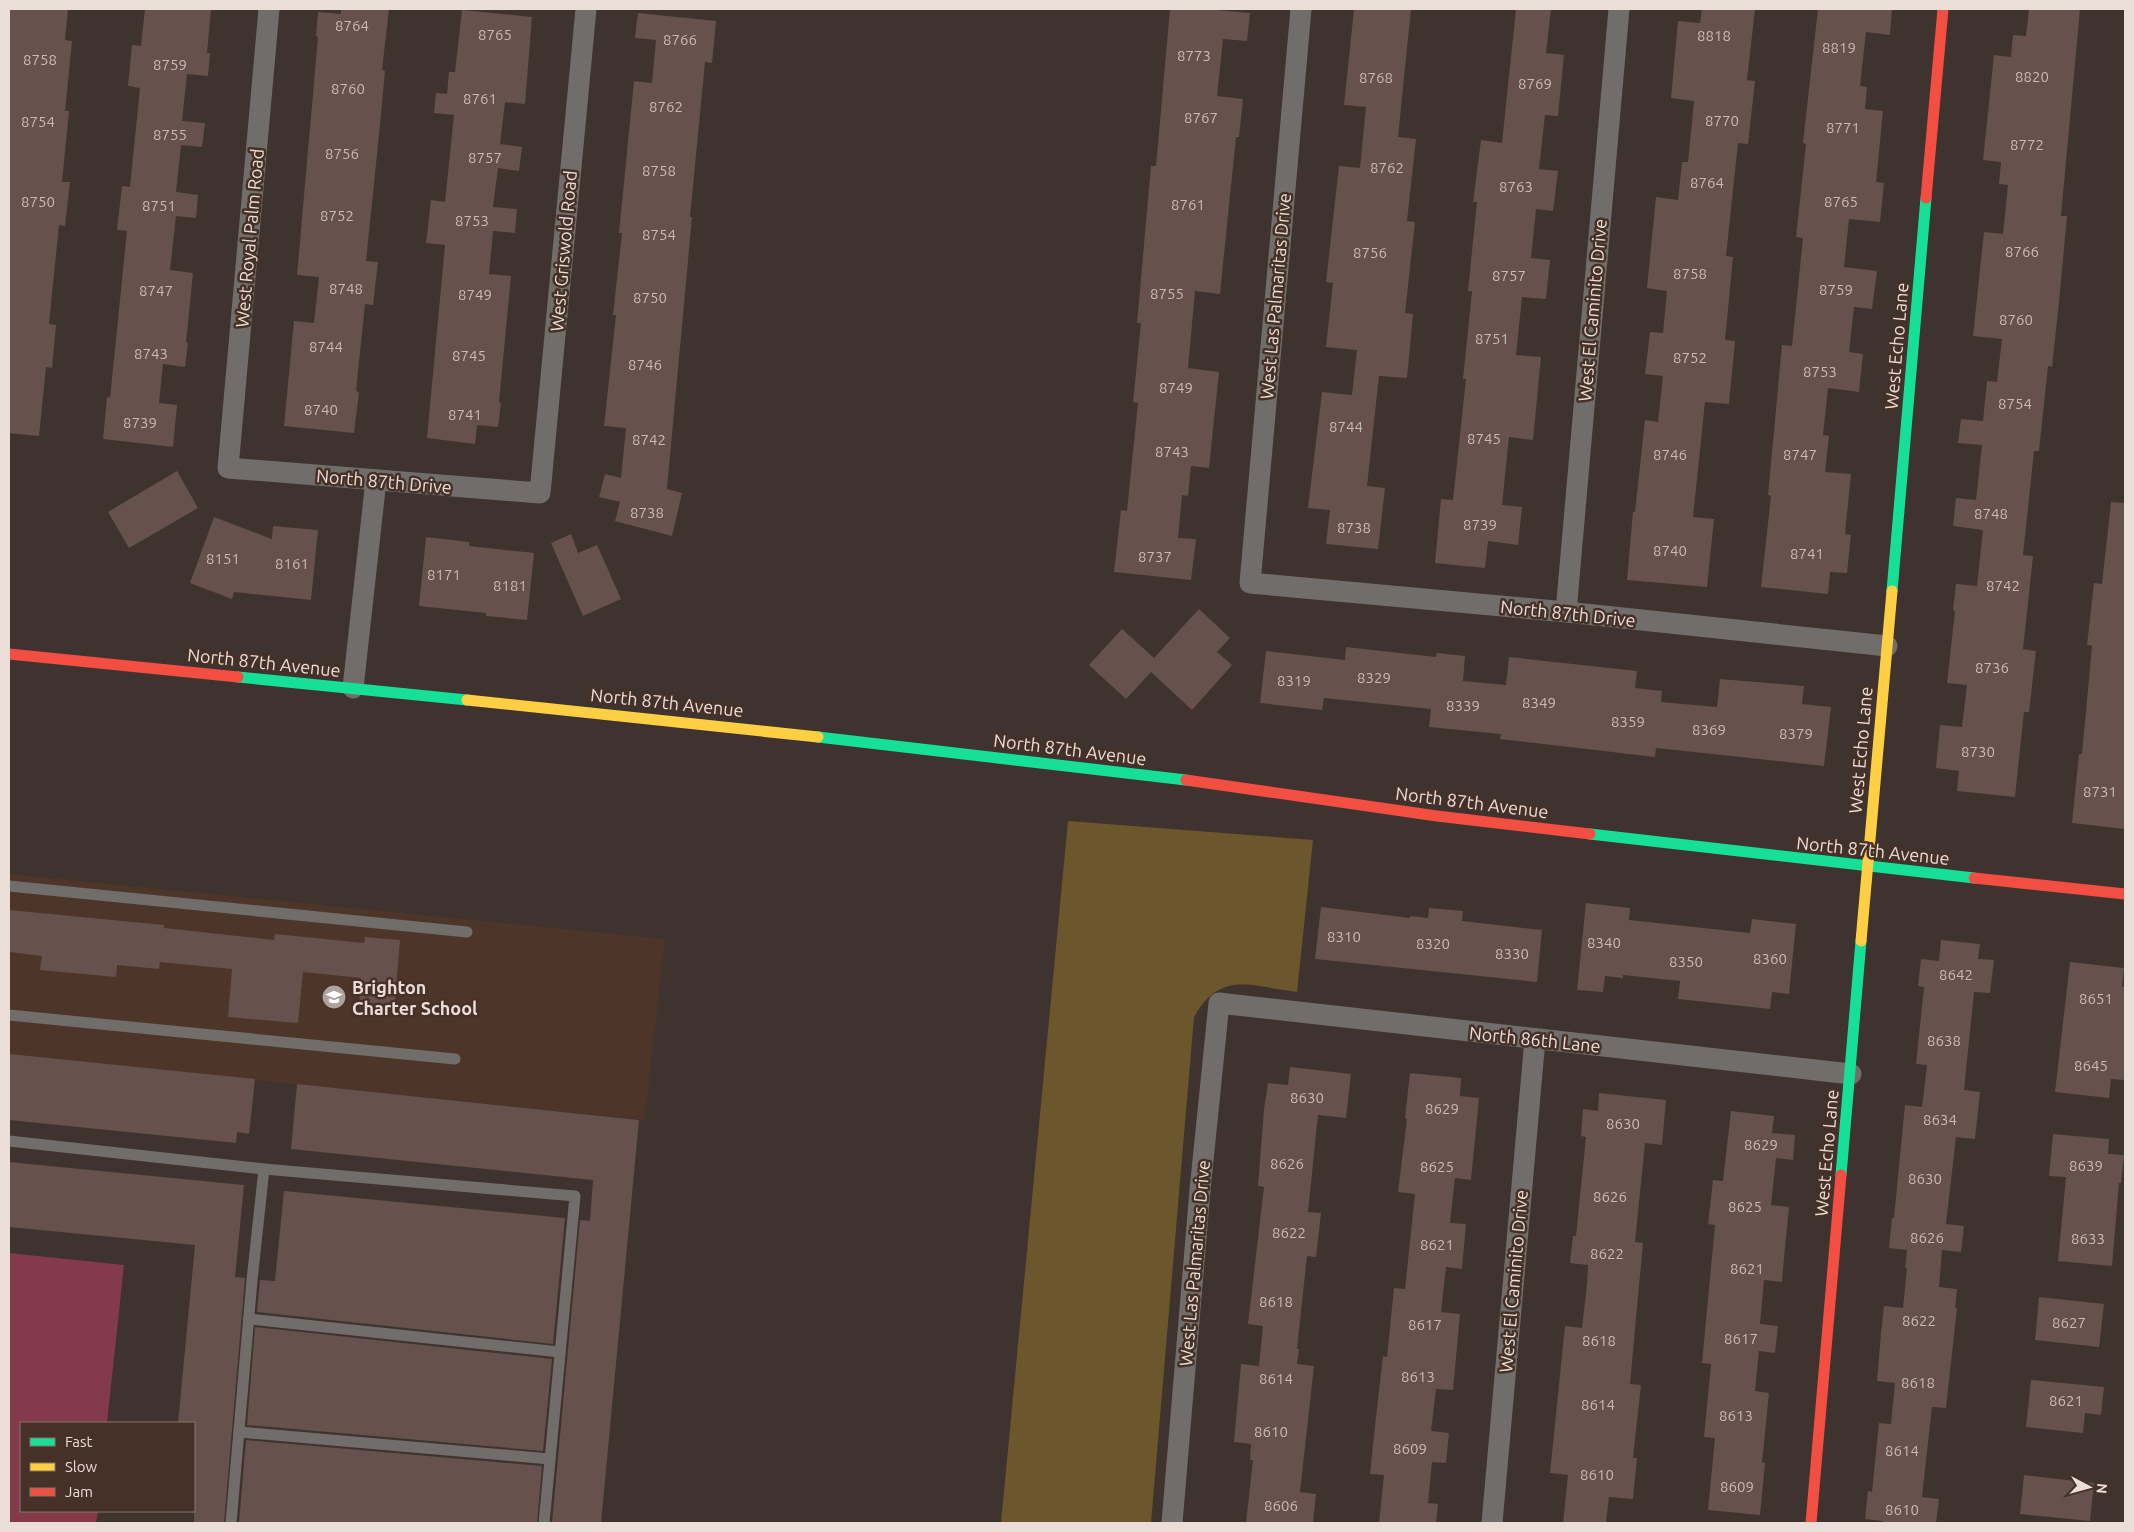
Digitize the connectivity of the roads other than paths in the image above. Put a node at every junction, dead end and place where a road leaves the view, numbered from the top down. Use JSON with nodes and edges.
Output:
{"nodes":[{"id":1,"x":269,"y":9,"type":"edge"},
{"id":2,"x":586,"y":9,"type":"edge"},
{"id":3,"x":1301,"y":9,"type":"edge"},
{"id":4,"x":1619,"y":9,"type":"edge"},
{"id":5,"x":1943,"y":9,"type":"edge"},
{"id":6,"x":228,"y":468,"type":"joint"},
{"id":7,"x":376,"y":480,"type":"junction"},
{"id":8,"x":540,"y":493,"type":"joint"},
{"id":9,"x":1250,"y":583,"type":"joint"},
{"id":10,"x":1566,"y":612,"type":"junction"},
{"id":11,"x":1887,"y":646,"type":"junction"},
{"id":12,"x":9,"y":654,"type":"edge"},
{"id":13,"x":353,"y":688,"type":"junction"},
{"id":14,"x":1868,"y":867,"type":"junction"},
{"id":15,"x":9,"y":886,"type":"edge"},
{"id":16,"x":2125,"y":894,"type":"edge"},
{"id":17,"x":467,"y":932,"type":"dead end"},
{"id":18,"x":1219,"y":1003,"type":"joint"},
{"id":19,"x":9,"y":1015,"type":"edge"},
{"id":20,"x":1535,"y":1039,"type":"junction"},
{"id":21,"x":455,"y":1059,"type":"dead end"},
{"id":22,"x":1851,"y":1074,"type":"junction"},
{"id":23,"x":9,"y":1141,"type":"edge"},
{"id":24,"x":264,"y":1168,"type":"junction"},
{"id":25,"x":249,"y":1319,"type":"junction"},
{"id":26,"x":560,"y":1352,"type":"junction"},
{"id":27,"x":239,"y":1432,"type":"junction"},
{"id":28,"x":550,"y":1459,"type":"junction"},
{"id":29,"x":231,"y":1523,"type":"edge"},
{"id":30,"x":544,"y":1523,"type":"edge"},
{"id":31,"x":1172,"y":1523,"type":"edge"},
{"id":32,"x":1492,"y":1523,"type":"edge"},
{"id":33,"x":1811,"y":1523,"type":"edge"}],
"edges":[{"from":1,"to":6,"type":"street","name":"West Royal Palm Road"},
{"from":2,"to":8,"type":"street","name":"West Griswold Road"},
{"from":3,"to":9,"type":"street","name":"West Las Palmaritas Drive"},
{"from":4,"to":10,"type":"street","name":"West El Caminito Drive"},
{"from":5,"to":11,"type":"street","name":"West Echo Lane"},
{"from":6,"to":7,"type":"street","name":"North 87th Drive"},
{"from":7,"to":8,"type":"street","name":"North 87th Drive"},
{"from":7,"to":13,"type":"street"},
{"from":9,"to":10,"type":"street","name":"North 87th Drive"},
{"from":10,"to":11,"type":"street","name":"North 87th Drive"},
{"from":11,"to":14,"type":"street","name":"West Echo Lane"},
{"from":12,"to":13,"type":"street","name":"North 87th Avenue"},
{"from":13,"to":14,"type":"street","name":"North 87th Avenue"},
{"from":14,"to":16,"type":"street","name":"North 87th Avenue"},
{"from":14,"to":22,"type":"street","name":"West Echo Lane"},
{"from":15,"to":17,"type":"lane"},
{"from":18,"to":20,"type":"street","name":"North 86th Lane"},
{"from":18,"to":31,"type":"street","name":"West Las Palmaritas Drive"},
{"from":19,"to":21,"type":"lane"},
{"from":20,"to":22,"type":"street","name":"North 86th Lane"},
{"from":20,"to":32,"type":"street","name":"West El Caminito Drive"},
{"from":22,"to":33,"type":"street","name":"West Echo Lane"},
{"from":23,"to":24,"type":"lane"},
{"from":24,"to":25,"type":"lane"},
{"from":24,"to":26,"type":"lane"},
{"from":25,"to":26,"type":"lane"},
{"from":25,"to":27,"type":"lane"},
{"from":26,"to":28,"type":"lane"},
{"from":27,"to":28,"type":"lane"},
{"from":27,"to":29,"type":"lane"},
{"from":28,"to":30,"type":"lane"}]}
